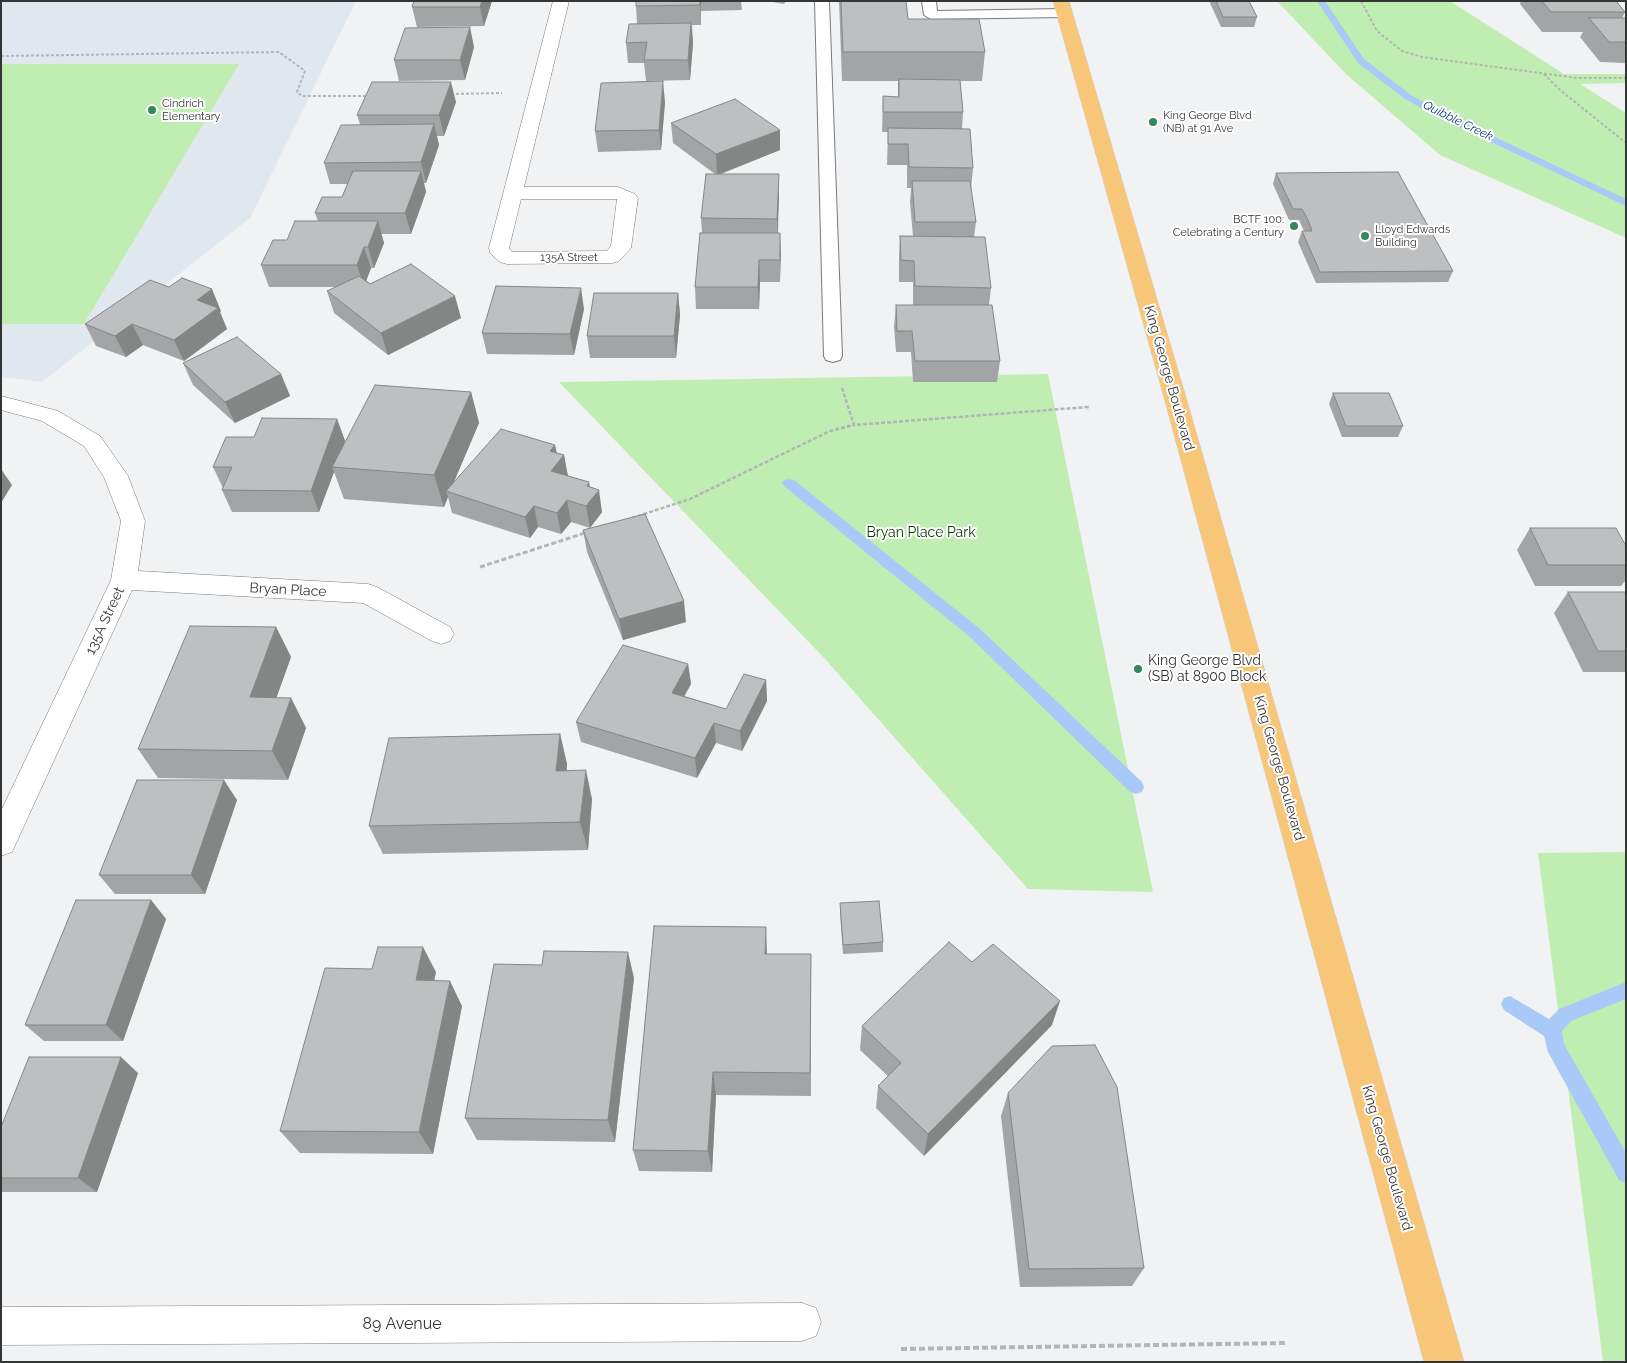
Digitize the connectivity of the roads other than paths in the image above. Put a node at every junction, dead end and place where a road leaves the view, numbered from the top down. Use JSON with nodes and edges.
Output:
{"nodes":[{"id":1,"x":561,"y":1,"type":"edge"},
{"id":2,"x":822,"y":1,"type":"edge"},
{"id":3,"x":1062,"y":7,"type":"edge"},
{"id":4,"x":930,"y":8,"type":"edge"},
{"id":5,"x":934,"y":32,"type":"edge"},
{"id":6,"x":513,"y":193,"type":"junction"},
{"id":7,"x":833,"y":356,"type":"road end"},
{"id":8,"x":1,"y":403,"type":"edge"},
{"id":9,"x":124,"y":580,"type":"junction"},
{"id":10,"x":441,"y":634,"type":"dead end"},
{"id":11,"x":1,"y":843,"type":"edge"},
{"id":12,"x":802,"y":1322,"type":"dead end"},
{"id":13,"x":1,"y":1326,"type":"edge"},
{"id":14,"x":1444,"y":1362,"type":"edge"}],
"edges":[{"from":1,"to":6,"type":"street","name":"135A Street"},
{"from":2,"to":7,"type":"lane"},
{"from":3,"to":4,"type":"lane"},
{"from":3,"to":14,"type":"main road","name":"King George Boulevard"},
{"from":4,"to":5,"type":"lane"},
{"from":6,"to":6,"type":"street","name":"135A Street"},
{"from":8,"to":9,"type":"street","name":"135A Street"},
{"from":9,"to":10,"type":"street","name":"Bryan Place"},
{"from":9,"to":11,"type":"street","name":"135A Street"},
{"from":12,"to":13,"type":"street","name":"89 Avenue"}]}
